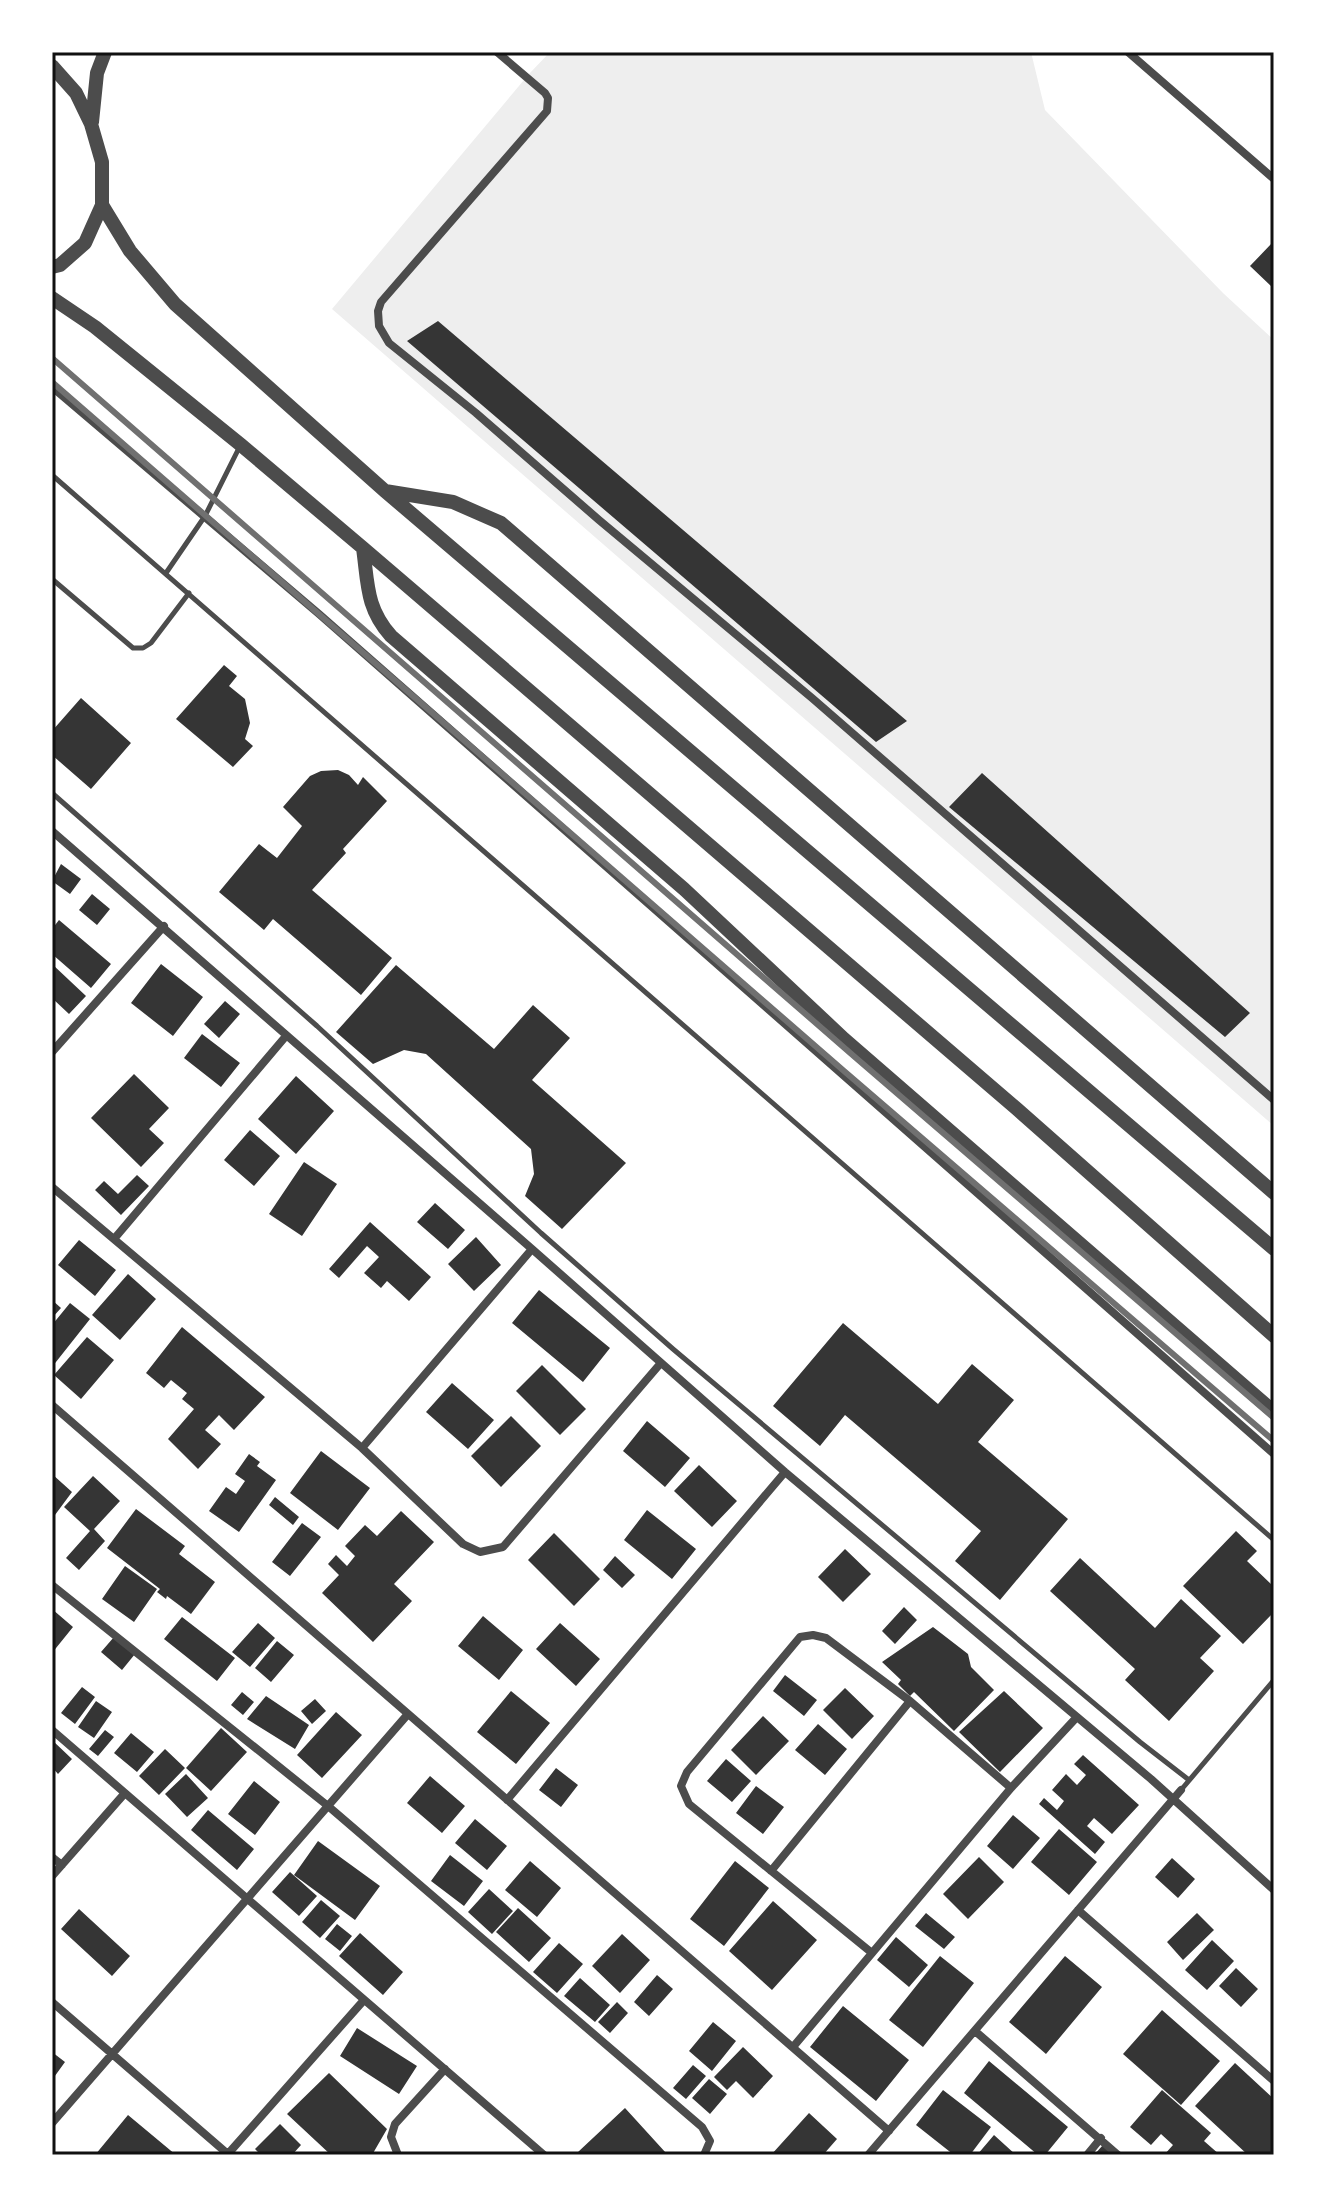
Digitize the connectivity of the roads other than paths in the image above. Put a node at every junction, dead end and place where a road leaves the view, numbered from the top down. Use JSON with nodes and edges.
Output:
{"nodes":[{"id":1,"x":105,"y":52,"type":"edge"},
{"id":2,"x":497,"y":52,"type":"edge"},
{"id":3,"x":1128,"y":52,"type":"edge"},
{"id":4,"x":52,"y":66,"type":"edge"},
{"id":5,"x":91,"y":124,"type":"junction"},
{"id":6,"x":1274,"y":179,"type":"edge"},
{"id":7,"x":102,"y":205,"type":"junction"},
{"id":8,"x":52,"y":267,"type":"edge"},
{"id":9,"x":52,"y":298,"type":"edge"},
{"id":10,"x":52,"y":387,"type":"edge"},
{"id":11,"x":241,"y":445,"type":"junction"},
{"id":12,"x":52,"y":475,"type":"edge"},
{"id":13,"x":385,"y":491,"type":"junction"},
{"id":14,"x":205,"y":516,"type":"junction"},
{"id":15,"x":363,"y":548,"type":"junction"},
{"id":16,"x":166,"y":573,"type":"junction"},
{"id":17,"x":52,"y":579,"type":"edge"},
{"id":18,"x":189,"y":593,"type":"junction"},
{"id":19,"x":52,"y":793,"type":"edge"},
{"id":20,"x":52,"y":831,"type":"edge"},
{"id":21,"x":164,"y":926,"type":"junction"},
{"id":22,"x":286,"y":1036,"type":"junction"},
{"id":23,"x":52,"y":1052,"type":"edge"},
{"id":24,"x":1274,"y":1100,"type":"edge"},
{"id":25,"x":52,"y":1187,"type":"edge"},
{"id":26,"x":1274,"y":1193,"type":"edge"},
{"id":27,"x":114,"y":1239,"type":"junction"},
{"id":28,"x":532,"y":1249,"type":"junction"},
{"id":29,"x":1274,"y":1249,"type":"edge"},
{"id":30,"x":1274,"y":1336,"type":"edge"},
{"id":31,"x":660,"y":1364,"type":"junction"},
{"id":32,"x":52,"y":1405,"type":"edge"},
{"id":33,"x":1274,"y":1412,"type":"edge"},
{"id":34,"x":362,"y":1448,"type":"junction"},
{"id":35,"x":1274,"y":1454,"type":"edge"},
{"id":36,"x":785,"y":1472,"type":"junction"},
{"id":37,"x":1274,"y":1540,"type":"edge"},
{"id":38,"x":52,"y":1585,"type":"edge"},
{"id":39,"x":1274,"y":1680,"type":"edge"},
{"id":40,"x":910,"y":1701,"type":"junction"},
{"id":41,"x":408,"y":1714,"type":"junction"},
{"id":42,"x":1076,"y":1718,"type":"junction"},
{"id":43,"x":52,"y":1730,"type":"edge"},
{"id":44,"x":1189,"y":1780,"type":"junction"},
{"id":45,"x":1011,"y":1788,"type":"junction"},
{"id":46,"x":1181,"y":1790,"type":"joint"},
{"id":47,"x":125,"y":1793,"type":"junction"},
{"id":48,"x":1173,"y":1799,"type":"junction"},
{"id":49,"x":507,"y":1800,"type":"junction"},
{"id":50,"x":328,"y":1806,"type":"junction"},
{"id":51,"x":52,"y":1857,"type":"edge"},
{"id":52,"x":62,"y":1865,"type":"junction"},
{"id":53,"x":771,"y":1871,"type":"junction"},
{"id":54,"x":52,"y":1876,"type":"edge"},
{"id":55,"x":1274,"y":1890,"type":"edge"},
{"id":56,"x":247,"y":1899,"type":"junction"},
{"id":57,"x":1078,"y":1910,"type":"junction"},
{"id":58,"x":872,"y":1953,"type":"junction"},
{"id":59,"x":364,"y":2000,"type":"junction"},
{"id":60,"x":52,"y":2002,"type":"edge"},
{"id":61,"x":975,"y":2031,"type":"junction"},
{"id":62,"x":793,"y":2047,"type":"junction"},
{"id":63,"x":112,"y":2054,"type":"junction"},
{"id":64,"x":445,"y":2069,"type":"junction"},
{"id":65,"x":1274,"y":2081,"type":"edge"},
{"id":66,"x":52,"y":2123,"type":"edge"},
{"id":67,"x":889,"y":2131,"type":"junction"},
{"id":68,"x":1101,"y":2138,"type":"junction"},
{"id":69,"x":541,"y":2154,"type":"edge"},
{"id":70,"x":228,"y":2155,"type":"edge"},
{"id":71,"x":398,"y":2155,"type":"edge"},
{"id":72,"x":704,"y":2155,"type":"edge"},
{"id":73,"x":868,"y":2155,"type":"edge"},
{"id":74,"x":1087,"y":2155,"type":"edge"},
{"id":75,"x":1118,"y":2155,"type":"edge"}],
"edges":[{"from":1,"to":5,"type":"street"},
{"from":2,"to":24,"type":"street"},
{"from":3,"to":6,"type":"street"},
{"from":4,"to":5,"type":"street"},
{"from":5,"to":7,"type":"street"},
{"from":7,"to":8,"type":"street"},
{"from":7,"to":13,"type":"street"},
{"from":9,"to":11,"type":"street"},
{"from":10,"to":14,"type":"street"},
{"from":11,"to":14,"type":"lane"},
{"from":11,"to":15,"type":"street"},
{"from":12,"to":16,"type":"lane"},
{"from":13,"to":26,"type":"street"},
{"from":13,"to":29,"type":"street"},
{"from":14,"to":16,"type":"lane"},
{"from":14,"to":35,"type":"street"},
{"from":15,"to":30,"type":"street"},
{"from":15,"to":33,"type":"street"},
{"from":16,"to":18,"type":"lane"},
{"from":17,"to":18,"type":"lane"},
{"from":18,"to":37,"type":"lane"},
{"from":19,"to":44,"type":"lane"},
{"from":20,"to":21,"type":"street"},
{"from":21,"to":22,"type":"street"},
{"from":21,"to":23,"type":"street"},
{"from":22,"to":27,"type":"street"},
{"from":22,"to":28,"type":"street"},
{"from":25,"to":27,"type":"street"},
{"from":27,"to":34,"type":"street"},
{"from":28,"to":31,"type":"street"},
{"from":28,"to":34,"type":"street"},
{"from":31,"to":34,"type":"street"},
{"from":31,"to":36,"type":"street"},
{"from":32,"to":41,"type":"street"},
{"from":36,"to":42,"type":"street"},
{"from":36,"to":49,"type":"street"},
{"from":38,"to":50,"type":"street"},
{"from":39,"to":44,"type":"lane"},
{"from":40,"to":45,"type":"street"},
{"from":40,"to":53,"type":"street"},
{"from":40,"to":53,"type":"street"},
{"from":41,"to":49,"type":"street"},
{"from":41,"to":50,"type":"street"},
{"from":42,"to":45,"type":"street"},
{"from":42,"to":48,"type":"street"},
{"from":43,"to":47,"type":"street"},
{"from":44,"to":46,"type":"lane"},
{"from":45,"to":58,"type":"street"},
{"from":46,"to":48,"type":"street"},
{"from":47,"to":52,"type":"street"},
{"from":47,"to":56,"type":"street"},
{"from":48,"to":55,"type":"street"},
{"from":48,"to":57,"type":"street"},
{"from":49,"to":62,"type":"street"},
{"from":50,"to":56,"type":"street"},
{"from":50,"to":72,"type":"street"},
{"from":51,"to":52,"type":"street"},
{"from":52,"to":54,"type":"street"},
{"from":53,"to":58,"type":"street"},
{"from":56,"to":59,"type":"street"},
{"from":56,"to":63,"type":"street"},
{"from":57,"to":61,"type":"street"},
{"from":57,"to":65,"type":"street"},
{"from":58,"to":62,"type":"street"},
{"from":59,"to":64,"type":"street"},
{"from":59,"to":70,"type":"street"},
{"from":60,"to":63,"type":"street"},
{"from":61,"to":67,"type":"street"},
{"from":61,"to":68,"type":"street"},
{"from":62,"to":67,"type":"street"},
{"from":63,"to":66,"type":"street"},
{"from":63,"to":70,"type":"street"},
{"from":64,"to":69,"type":"street"},
{"from":64,"to":71,"type":"street"},
{"from":67,"to":73,"type":"street"},
{"from":68,"to":74,"type":"street"},
{"from":68,"to":75,"type":"street"}]}
